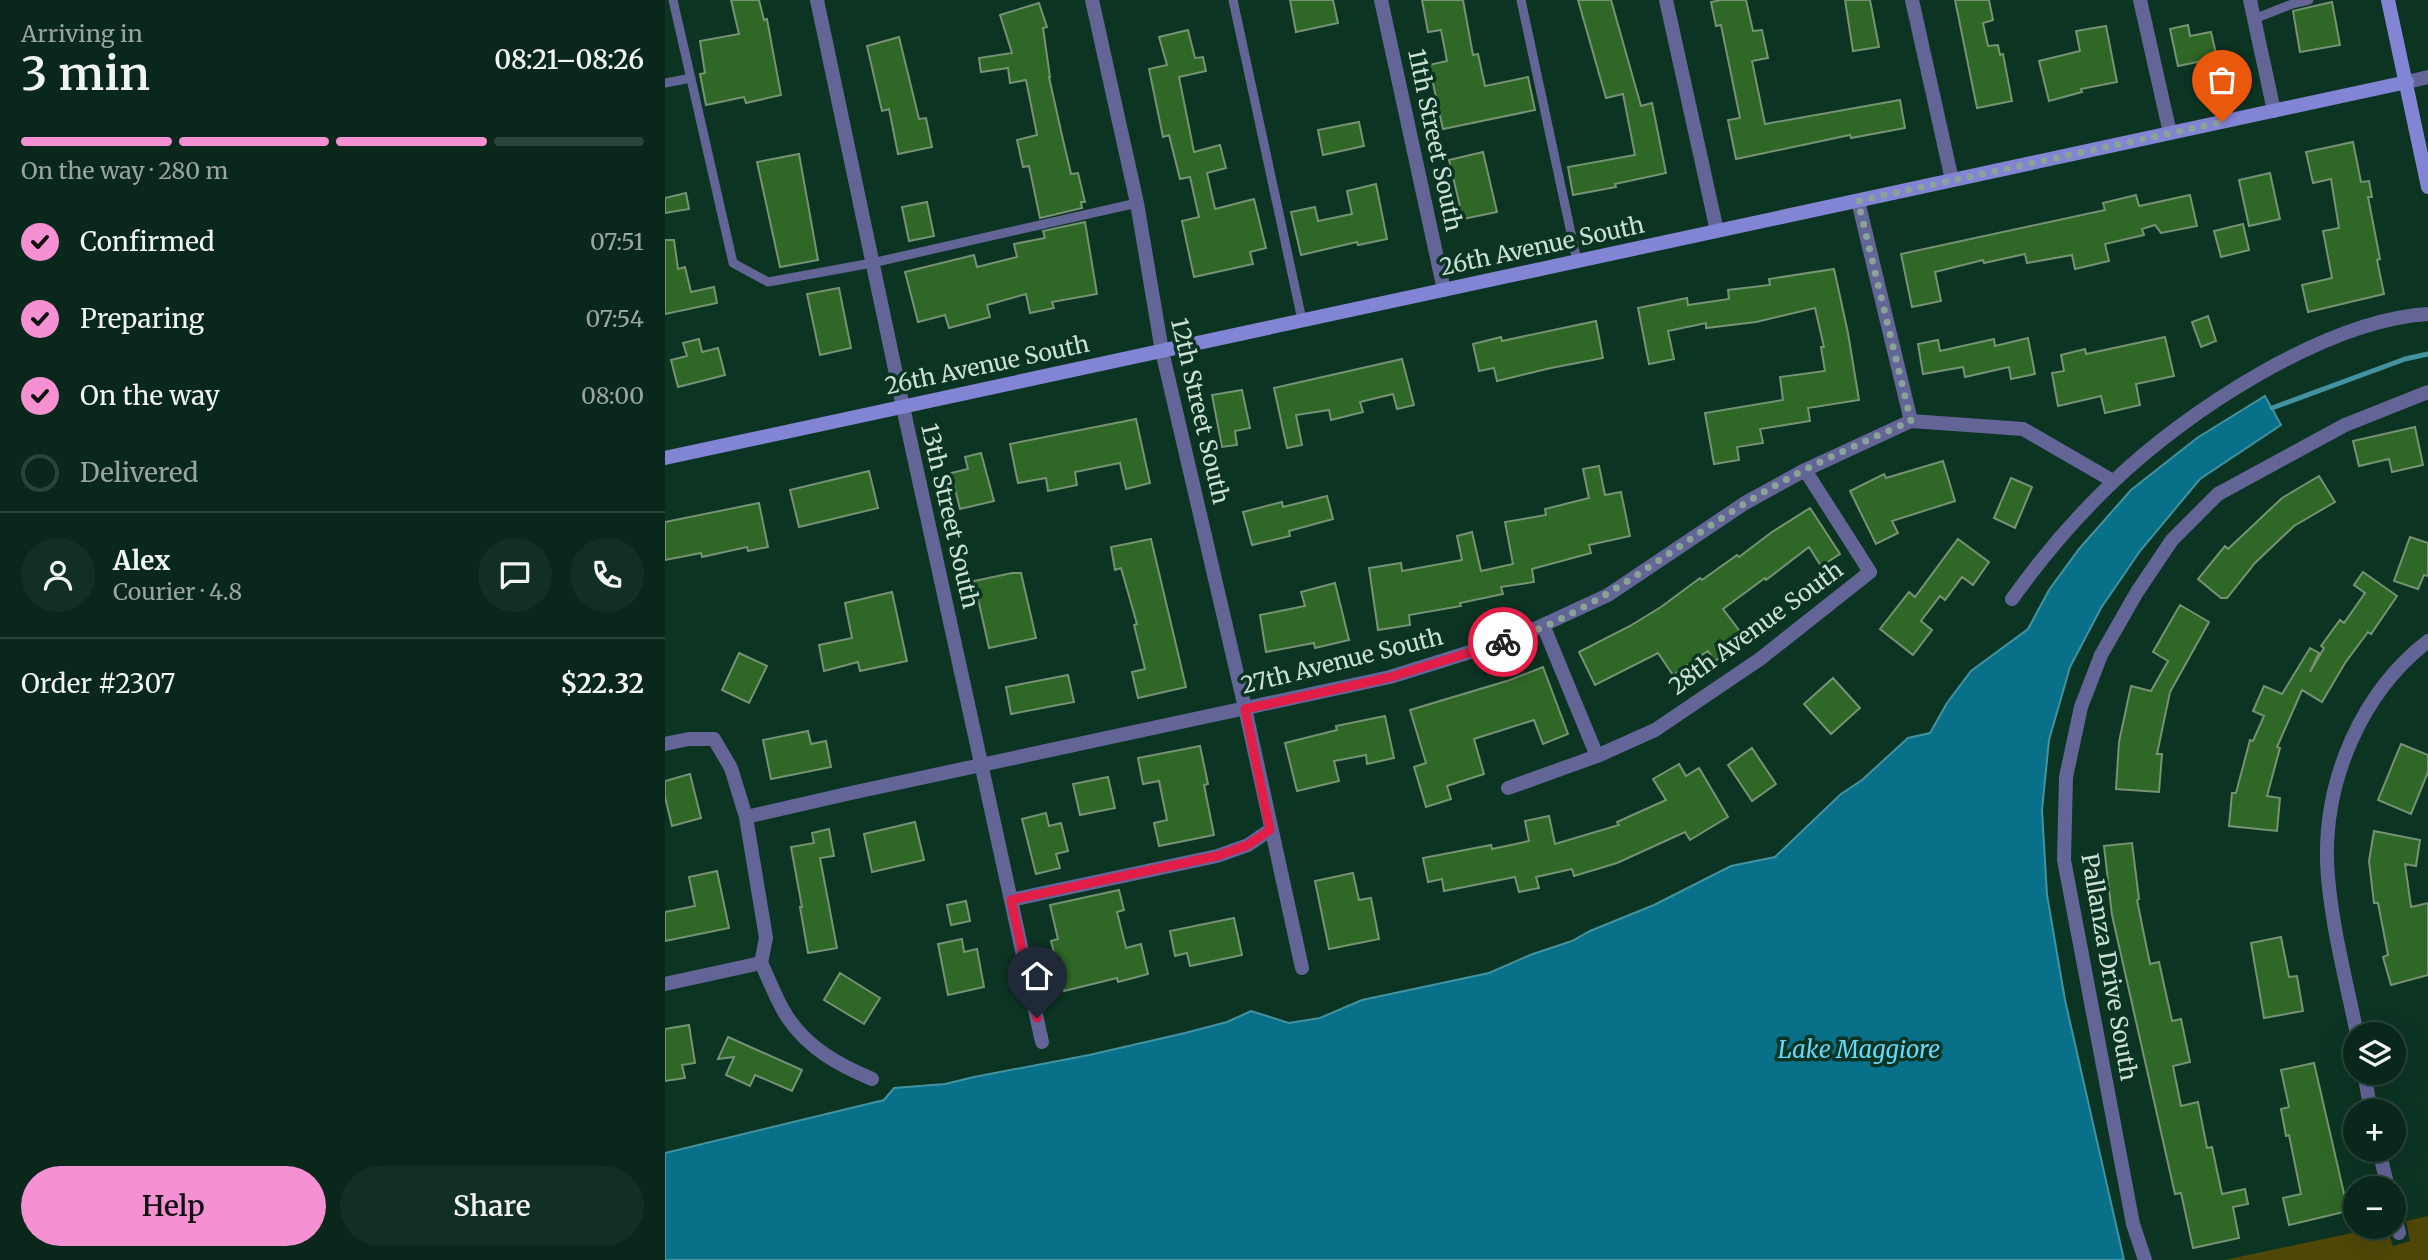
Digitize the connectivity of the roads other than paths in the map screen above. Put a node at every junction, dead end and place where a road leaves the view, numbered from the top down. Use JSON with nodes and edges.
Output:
{"nodes":[{"id":1,"x":673,"y":0,"type":"edge"},
{"id":2,"x":817,"y":0,"type":"edge"},
{"id":3,"x":1093,"y":0,"type":"edge"},
{"id":4,"x":1233,"y":0,"type":"edge"},
{"id":5,"x":1381,"y":0,"type":"edge"},
{"id":6,"x":1521,"y":0,"type":"edge"},
{"id":7,"x":1666,"y":0,"type":"edge"},
{"id":8,"x":1912,"y":0,"type":"edge"},
{"id":9,"x":2140,"y":0,"type":"edge"},
{"id":10,"x":2251,"y":0,"type":"edge"},
{"id":11,"x":2309,"y":0,"type":"edge"},
{"id":12,"x":2388,"y":0,"type":"edge"},
{"id":13,"x":2255,"y":19,"type":"junction"},
{"id":14,"x":2428,"y":77,"type":"edge"},
{"id":15,"x":691,"y":78,"type":"junction"},
{"id":16,"x":2407,"y":82,"type":"junction"},
{"id":17,"x":665,"y":83,"type":"edge"},
{"id":18,"x":2274,"y":111,"type":"junction"},
{"id":19,"x":2170,"y":133,"type":"junction"},
{"id":20,"x":1952,"y":180,"type":"junction"},
{"id":21,"x":2428,"y":187,"type":"edge"},
{"id":22,"x":1858,"y":201,"type":"junction"},
{"id":23,"x":1137,"y":203,"type":"junction"},
{"id":24,"x":1717,"y":231,"type":"junction"},
{"id":25,"x":1577,"y":261,"type":"junction"},
{"id":26,"x":872,"y":263,"type":"junction"},
{"id":27,"x":1444,"y":290,"type":"junction"},
{"id":28,"x":2428,"y":314,"type":"edge"},
{"id":29,"x":1302,"y":320,"type":"junction"},
{"id":30,"x":1162,"y":351,"type":"junction"},
{"id":31,"x":2428,"y":392,"type":"edge"},
{"id":32,"x":903,"y":407,"type":"junction"},
{"id":33,"x":1911,"y":421,"type":"junction"},
{"id":34,"x":665,"y":458,"type":"edge"},
{"id":35,"x":1805,"y":470,"type":"junction"},
{"id":36,"x":2113,"y":481,"type":"junction"},
{"id":37,"x":2013,"y":599,"type":"dead end"},
{"id":38,"x":1543,"y":625,"type":"junction"},
{"id":39,"x":2428,"y":641,"type":"edge"},
{"id":40,"x":1245,"y":709,"type":"junction"},
{"id":41,"x":665,"y":744,"type":"edge"},
{"id":42,"x":1598,"y":756,"type":"junction"},
{"id":43,"x":982,"y":766,"type":"junction"},
{"id":44,"x":1508,"y":788,"type":"dead end"},
{"id":45,"x":746,"y":817,"type":"junction"},
{"id":46,"x":1270,"y":830,"type":"junction"},
{"id":47,"x":1011,"y":900,"type":"junction"},
{"id":48,"x":761,"y":963,"type":"junction"},
{"id":49,"x":1302,"y":968,"type":"dead end"},
{"id":50,"x":665,"y":984,"type":"edge"},
{"id":51,"x":2355,"y":1022,"type":"edge"},
{"id":52,"x":1042,"y":1042,"type":"dead end"},
{"id":53,"x":872,"y":1079,"type":"dead end"},
{"id":54,"x":2145,"y":1260,"type":"edge"}],
"edges":[{"from":1,"to":15,"type":"lane"},
{"from":2,"to":26,"type":"street","name":"13th Street South"},
{"from":3,"to":23,"type":"street","name":"12th Street South"},
{"from":4,"to":29,"type":"lane"},
{"from":5,"to":27,"type":"street","name":"11th Street South"},
{"from":6,"to":25,"type":"lane"},
{"from":7,"to":24,"type":"street"},
{"from":8,"to":20,"type":"street"},
{"from":9,"to":19,"type":"street"},
{"from":10,"to":13,"type":"street"},
{"from":11,"to":13,"type":"lane"},
{"from":12,"to":16,"type":"street"},
{"from":13,"to":18,"type":"street"},
{"from":14,"to":16,"type":"street","name":"26th Avenue South"},
{"from":15,"to":17,"type":"lane"},
{"from":15,"to":26,"type":"lane"},
{"from":16,"to":18,"type":"street","name":"26th Avenue South"},
{"from":16,"to":21,"type":"street"},
{"from":18,"to":19,"type":"street","name":"26th Avenue South"},
{"from":19,"to":20,"type":"street","name":"26th Avenue South"},
{"from":20,"to":22,"type":"street","name":"26th Avenue South"},
{"from":22,"to":24,"type":"street","name":"26th Avenue South"},
{"from":22,"to":33,"type":"street"},
{"from":23,"to":26,"type":"lane"},
{"from":23,"to":30,"type":"street","name":"12th Street South"},
{"from":24,"to":25,"type":"street","name":"26th Avenue South"},
{"from":25,"to":27,"type":"street","name":"26th Avenue South"},
{"from":26,"to":32,"type":"street","name":"13th Street South"},
{"from":27,"to":29,"type":"street","name":"26th Avenue South"},
{"from":28,"to":36,"type":"street"},
{"from":29,"to":30,"type":"street","name":"26th Avenue South"},
{"from":30,"to":32,"type":"street","name":"26th Avenue South"},
{"from":30,"to":40,"type":"street","name":"12th Street South"},
{"from":31,"to":54,"type":"street","name":"Pallanza Drive South"},
{"from":32,"to":34,"type":"street","name":"26th Avenue South"},
{"from":32,"to":43,"type":"street","name":"13th Street South"},
{"from":33,"to":35,"type":"street","name":"27th Avenue South"},
{"from":33,"to":36,"type":"street","name":"27th Avenue South"},
{"from":35,"to":38,"type":"street","name":"27th Avenue South"},
{"from":35,"to":42,"type":"street","name":"28th Avenue South"},
{"from":36,"to":37,"type":"street"},
{"from":38,"to":40,"type":"street","name":"27th Avenue South"},
{"from":38,"to":42,"type":"street"},
{"from":39,"to":51,"type":"street"},
{"from":40,"to":43,"type":"street","name":"27th Avenue South"},
{"from":40,"to":46,"type":"street","name":"12th Street South"},
{"from":41,"to":45,"type":"street"},
{"from":42,"to":44,"type":"street","name":"28th Avenue South"},
{"from":43,"to":45,"type":"street","name":"27th Avenue South"},
{"from":43,"to":47,"type":"street","name":"13th Street South"},
{"from":45,"to":48,"type":"street"},
{"from":46,"to":47,"type":"street"},
{"from":46,"to":49,"type":"street","name":"12th Street South"},
{"from":47,"to":52,"type":"street","name":"13th Street South"},
{"from":48,"to":50,"type":"street"},
{"from":48,"to":53,"type":"street"}]}
